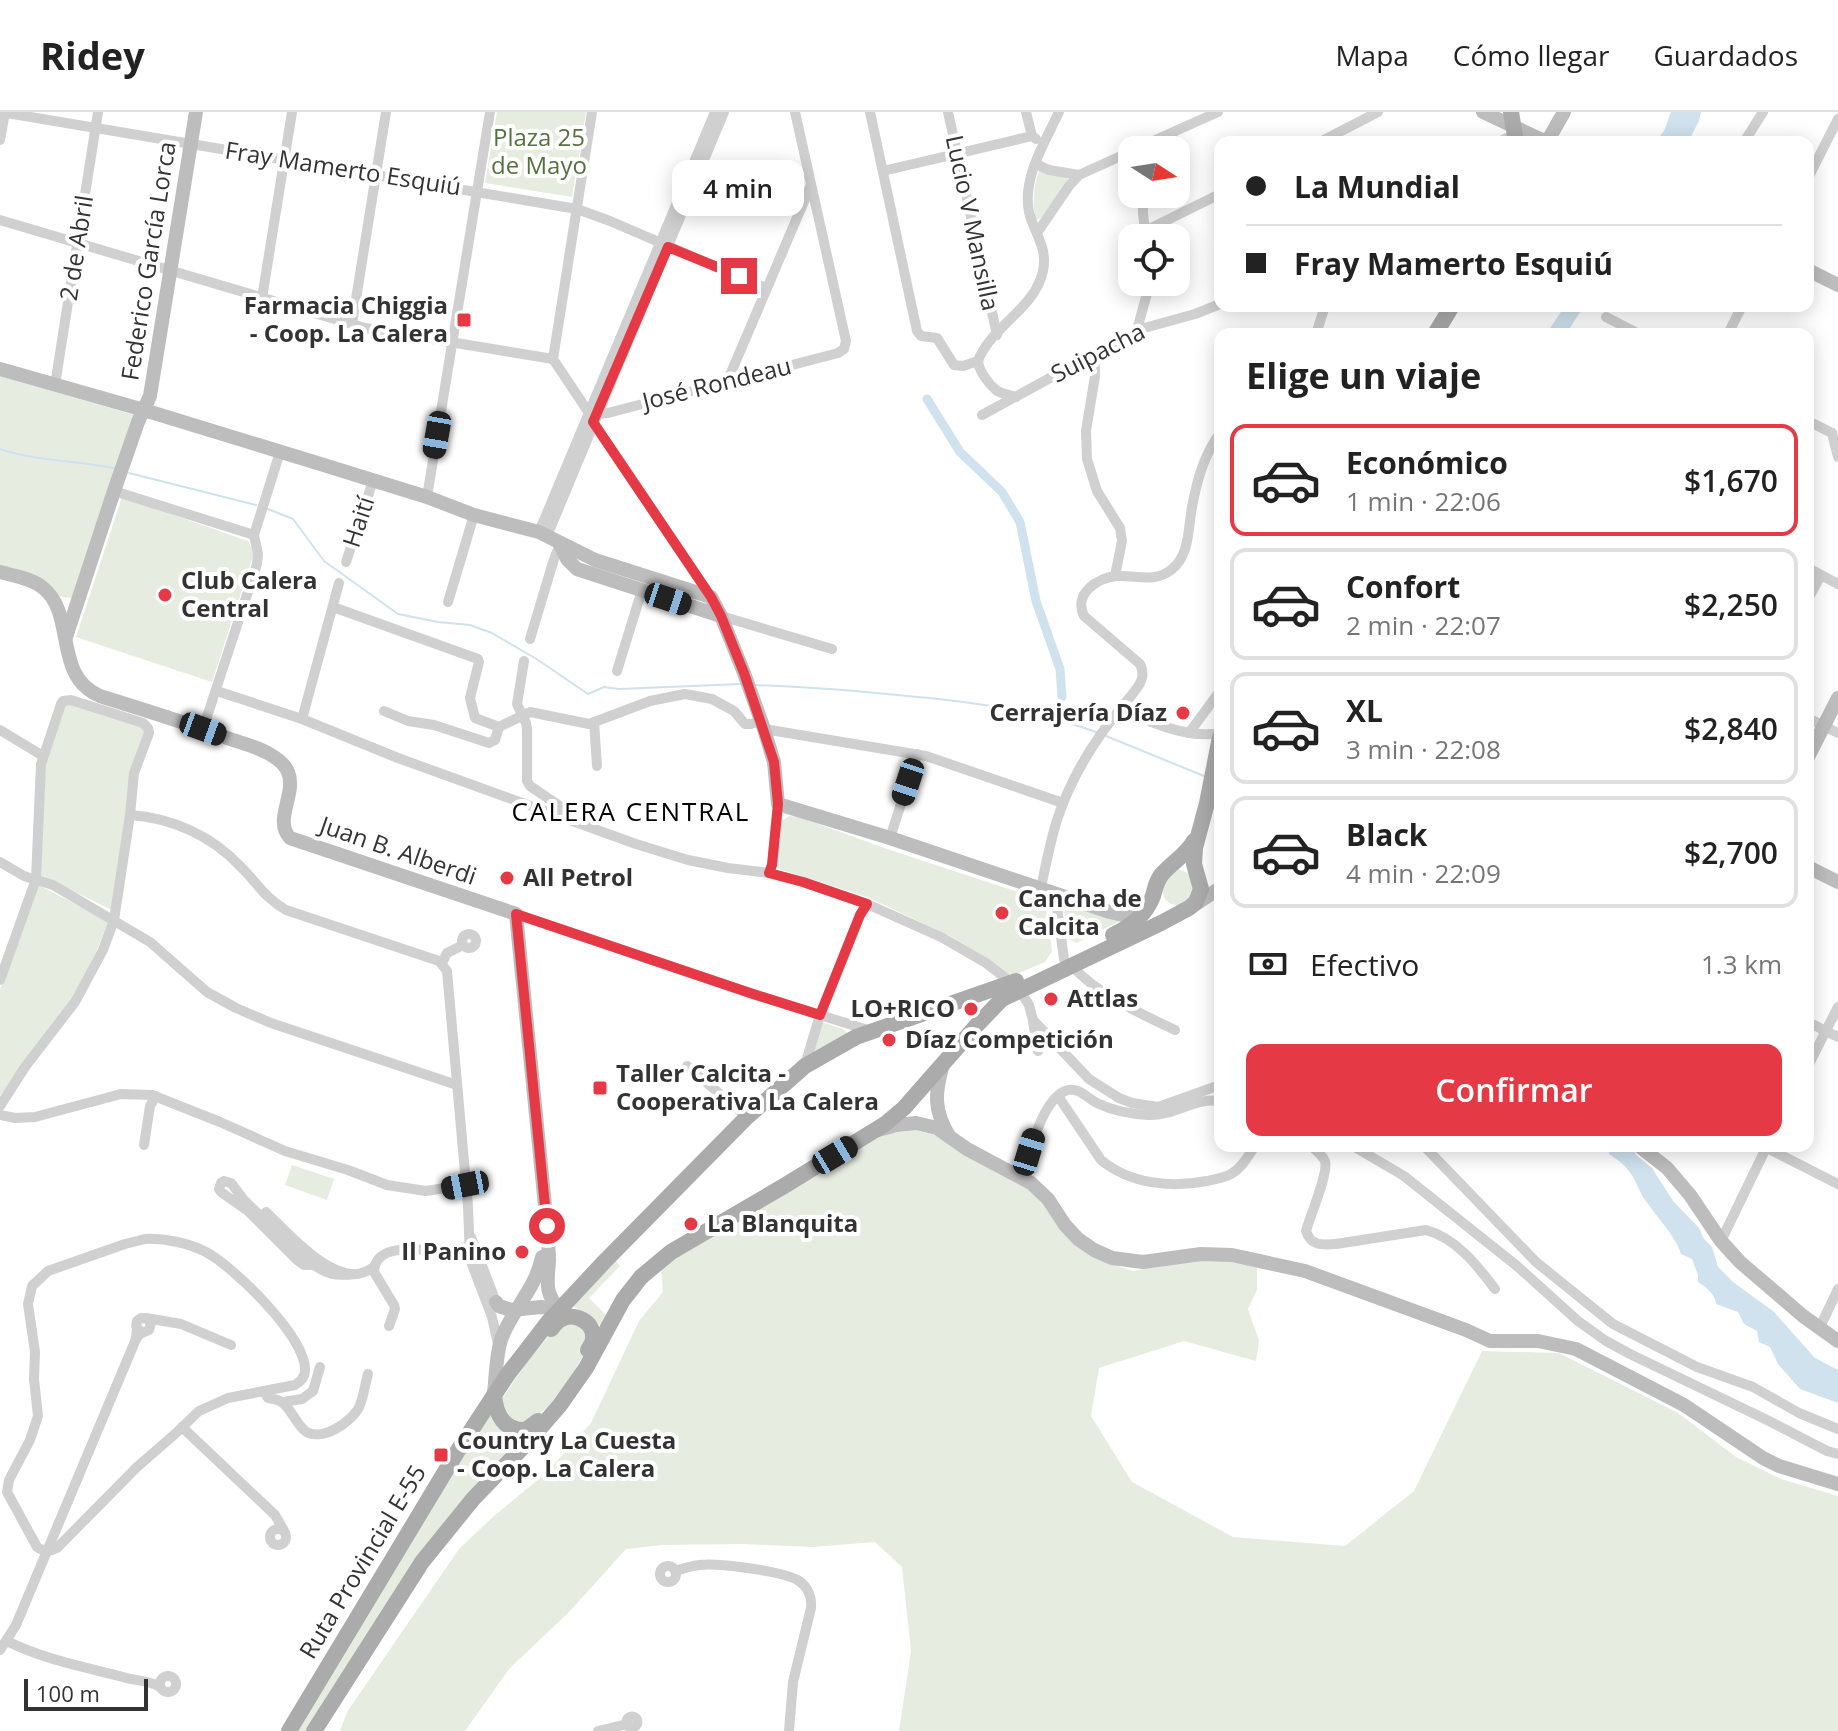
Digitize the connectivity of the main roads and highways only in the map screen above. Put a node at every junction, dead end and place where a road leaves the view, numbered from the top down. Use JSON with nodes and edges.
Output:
{"nodes":[{"id":1,"x":1214,"y":765,"type":"edge"},
{"id":2,"x":1199,"y":832,"type":"junction"},
{"id":3,"x":1197,"y":873,"type":"junction"},
{"id":4,"x":1163,"y":874,"type":"junction"},
{"id":5,"x":1188,"y":909,"type":"junction"},
{"id":6,"x":1068,"y":963,"type":"junction"},
{"id":7,"x":990,"y":998,"type":"junction"},
{"id":8,"x":563,"y":1306,"type":"junction"},
{"id":9,"x":582,"y":1319,"type":"junction"},
{"id":10,"x":537,"y":1335,"type":"junction"},
{"id":11,"x":590,"y":1361,"type":"junction"},
{"id":12,"x":494,"y":1395,"type":"junction"},
{"id":13,"x":560,"y":1405,"type":"junction"},
{"id":14,"x":369,"y":1644,"type":"junction"},
{"id":15,"x":289,"y":1731,"type":"edge"},
{"id":16,"x":314,"y":1731,"type":"edge"},
{"id":17,"x":321,"y":1731,"type":"edge"}],
"edges":[{"from":1,"to":2,"type":"main road"},
{"from":2,"to":3,"type":"main road"},
{"from":2,"to":4,"type":"main road"},
{"from":3,"to":4,"type":"main road"},
{"from":3,"to":5,"type":"main road"},
{"from":4,"to":5,"type":"main road"},
{"from":4,"to":6,"type":"main road"},
{"from":5,"to":6,"type":"main road"},
{"from":6,"to":7,"type":"main road"},
{"from":7,"to":8,"type":"main road","name":"Ruta Provincial E-55"},
{"from":7,"to":11,"type":"main road","name":"Ruta Provincial E-55"},
{"from":8,"to":9,"type":"main road"},
{"from":8,"to":10,"type":"main road","name":"Ruta Provincial E-55"},
{"from":9,"to":10,"type":"main road"},
{"from":9,"to":11,"type":"main road"},
{"from":10,"to":12,"type":"main road","name":"Ruta Provincial E-55"},
{"from":11,"to":13,"type":"main road","name":"Ruta Provincial E-55"},
{"from":12,"to":13,"type":"main road"},
{"from":12,"to":15,"type":"main road","name":"Ruta Provincial E-55"},
{"from":13,"to":14,"type":"main road","name":"Ruta Provincial E-55"},
{"from":14,"to":16,"type":"main road","name":"Ruta Provincial E-55"},
{"from":14,"to":17,"type":"main road"}]}
